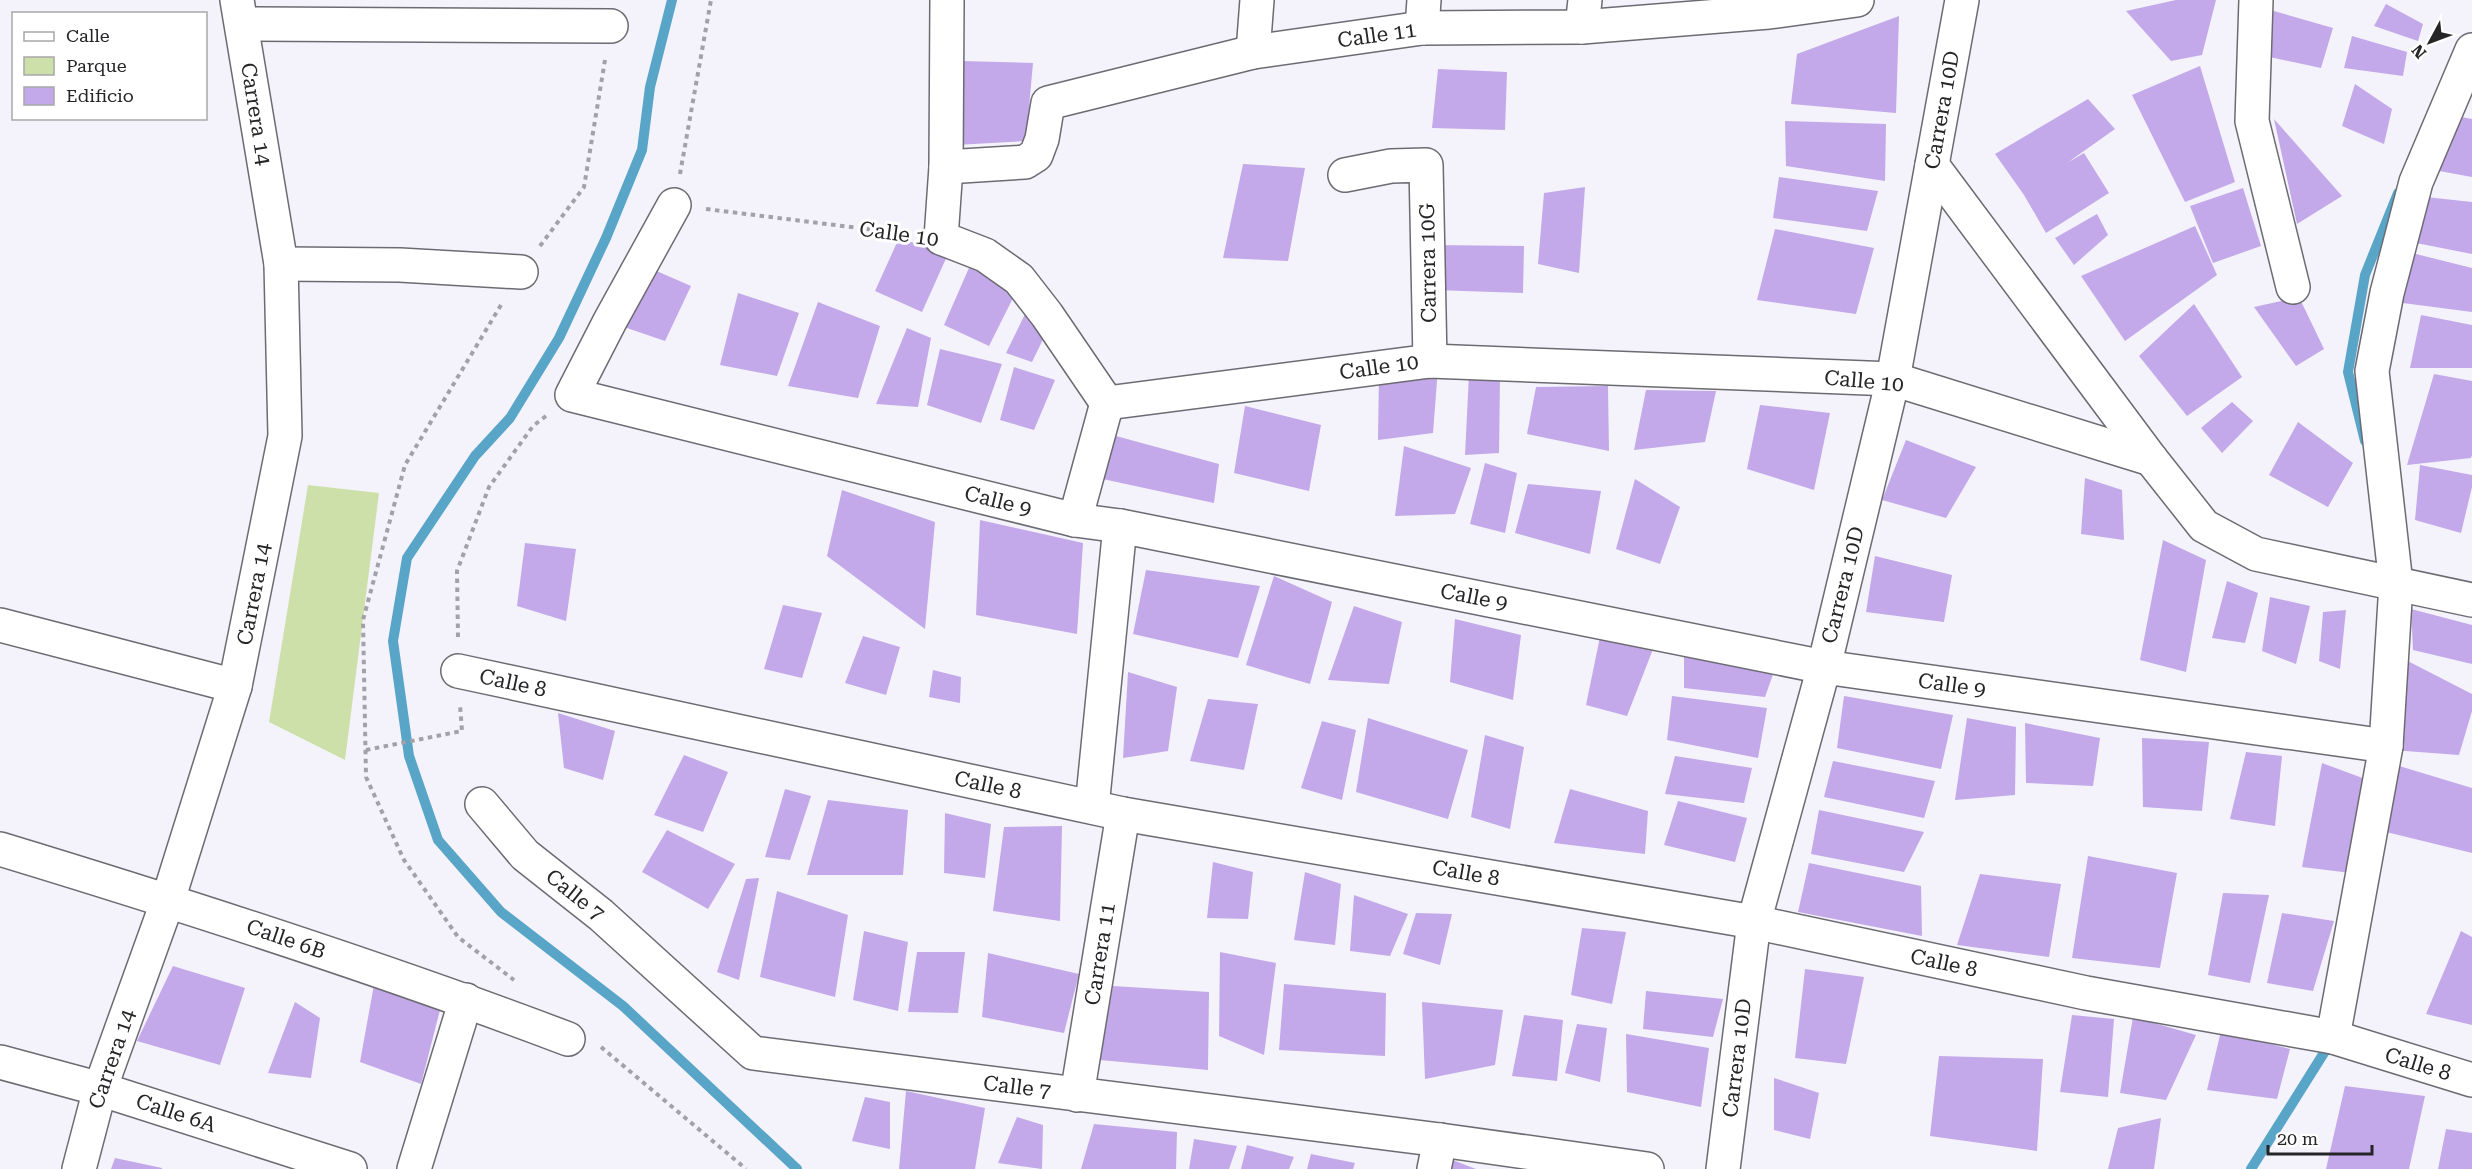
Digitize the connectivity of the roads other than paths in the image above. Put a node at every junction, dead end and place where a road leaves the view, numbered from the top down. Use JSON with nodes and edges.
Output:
{"nodes":[{"id":1,"x":947,"y":0,"type":"edge"},
{"id":2,"x":1257,"y":0,"type":"edge"},
{"id":3,"x":1857,"y":0,"type":"edge"},
{"id":4,"x":1962,"y":0,"type":"edge"},
{"id":5,"x":2256,"y":0,"type":"edge"},
{"id":6,"x":1769,"y":6,"type":"edge"},
{"id":7,"x":240,"y":12,"type":"edge"},
{"id":8,"x":1423,"y":14,"type":"edge"},
{"id":9,"x":1583,"y":14,"type":"edge"},
{"id":10,"x":611,"y":26,"type":"road end"},
{"id":11,"x":2472,"y":50,"type":"edge"},
{"id":12,"x":1254,"y":52,"type":"junction"},
{"id":13,"x":1932,"y":165,"type":"junction"},
{"id":14,"x":946,"y":167,"type":"junction"},
{"id":15,"x":1345,"y":175,"type":"dead end"},
{"id":16,"x":674,"y":205,"type":"road end"},
{"id":17,"x":281,"y":264,"type":"junction"},
{"id":18,"x":521,"y":272,"type":"road end"},
{"id":19,"x":2293,"y":287,"type":"dead end"},
{"id":20,"x":1430,"y":361,"type":"junction"},
{"id":21,"x":1893,"y":379,"type":"junction"},
{"id":22,"x":1107,"y":404,"type":"junction"},
{"id":23,"x":2151,"y":459,"type":"junction"},
{"id":24,"x":1075,"y":520,"type":"junction"},
{"id":25,"x":1120,"y":526,"type":"junction"},
{"id":26,"x":2396,"y":584,"type":"junction"},
{"id":27,"x":2472,"y":600,"type":"edge"},
{"id":28,"x":0,"y":625,"type":"edge"},
{"id":29,"x":1824,"y":667,"type":"junction"},
{"id":30,"x":458,"y":671,"type":"road end"},
{"id":31,"x":235,"y":686,"type":"junction"},
{"id":32,"x":2386,"y":746,"type":"junction"},
{"id":33,"x":482,"y":804,"type":"dead end"},
{"id":34,"x":1108,"y":811,"type":"junction"},
{"id":35,"x":0,"y":849,"type":"edge"},
{"id":36,"x":168,"y":900,"type":"junction"},
{"id":37,"x":1754,"y":922,"type":"junction"},
{"id":38,"x":466,"y":1000,"type":"junction"},
{"id":39,"x":2333,"y":1037,"type":"junction"},
{"id":40,"x":583,"y":1042,"type":"road end"},
{"id":41,"x":0,"y":1062,"type":"edge"},
{"id":42,"x":2472,"y":1080,"type":"edge"},
{"id":43,"x":100,"y":1089,"type":"junction"},
{"id":44,"x":1077,"y":1095,"type":"junction"},
{"id":45,"x":1437,"y":1154,"type":"edge"},
{"id":46,"x":80,"y":1169,"type":"edge"},
{"id":47,"x":350,"y":1169,"type":"edge"},
{"id":48,"x":414,"y":1169,"type":"edge"},
{"id":49,"x":1647,"y":1169,"type":"edge"},
{"id":50,"x":1723,"y":1169,"type":"edge"}],
"edges":[{"from":1,"to":14,"type":"street"},
{"from":2,"to":12,"type":"street"},
{"from":3,"to":6,"type":"street","name":"Calle 11"},
{"from":4,"to":13,"type":"street","name":"Carrera 10D"},
{"from":5,"to":19,"type":"street"},
{"from":6,"to":9,"type":"street","name":"Calle 11"},
{"from":7,"to":10,"type":"street"},
{"from":7,"to":17,"type":"street","name":"Carrera 14"},
{"from":8,"to":9,"type":"street","name":"Calle 11"},
{"from":8,"to":12,"type":"street","name":"Calle 11"},
{"from":11,"to":26,"type":"street"},
{"from":12,"to":14,"type":"street","name":"Calle 11"},
{"from":13,"to":21,"type":"street","name":"Carrera 10D"},
{"from":13,"to":23,"type":"street"},
{"from":14,"to":22,"type":"street","name":"Calle 10"},
{"from":15,"to":20,"type":"street","name":"Carrera 10G"},
{"from":16,"to":24,"type":"street","name":"Calle 9"},
{"from":17,"to":18,"type":"street"},
{"from":17,"to":31,"type":"street","name":"Carrera 14"},
{"from":20,"to":21,"type":"street","name":"Calle 10"},
{"from":20,"to":22,"type":"street","name":"Calle 10"},
{"from":21,"to":23,"type":"street","name":"Calle 10"},
{"from":21,"to":29,"type":"street","name":"Carrera 10D"},
{"from":22,"to":24,"type":"street"},
{"from":23,"to":26,"type":"street"},
{"from":24,"to":25,"type":"street","name":"Calle 9"},
{"from":25,"to":29,"type":"street","name":"Calle 9"},
{"from":25,"to":34,"type":"street","name":"Carrera 11"},
{"from":26,"to":27,"type":"street"},
{"from":26,"to":32,"type":"street"},
{"from":28,"to":31,"type":"street"},
{"from":29,"to":32,"type":"street","name":"Calle 9"},
{"from":29,"to":37,"type":"street","name":"Carrera 10D"},
{"from":30,"to":34,"type":"street","name":"Calle 8"},
{"from":31,"to":36,"type":"street","name":"Carrera 14"},
{"from":32,"to":39,"type":"street"},
{"from":33,"to":44,"type":"street","name":"Calle 7"},
{"from":34,"to":37,"type":"street","name":"Calle 8"},
{"from":34,"to":44,"type":"street","name":"Carrera 11"},
{"from":35,"to":36,"type":"street","name":"Calle 6B"},
{"from":36,"to":38,"type":"street","name":"Calle 6B"},
{"from":36,"to":43,"type":"street","name":"Carrera 14"},
{"from":37,"to":39,"type":"street","name":"Calle 8"},
{"from":37,"to":50,"type":"street","name":"Carrera 10D"},
{"from":38,"to":40,"type":"street","name":"Calle 6B"},
{"from":38,"to":48,"type":"street"},
{"from":39,"to":42,"type":"street","name":"Calle 8"},
{"from":41,"to":43,"type":"street","name":"Calle 6A"},
{"from":43,"to":46,"type":"street","name":"Carrera 14"},
{"from":43,"to":47,"type":"street","name":"Calle 6A"},
{"from":44,"to":45,"type":"street","name":"Calle 7"},
{"from":45,"to":49,"type":"street","name":"Calle 7"}]}
